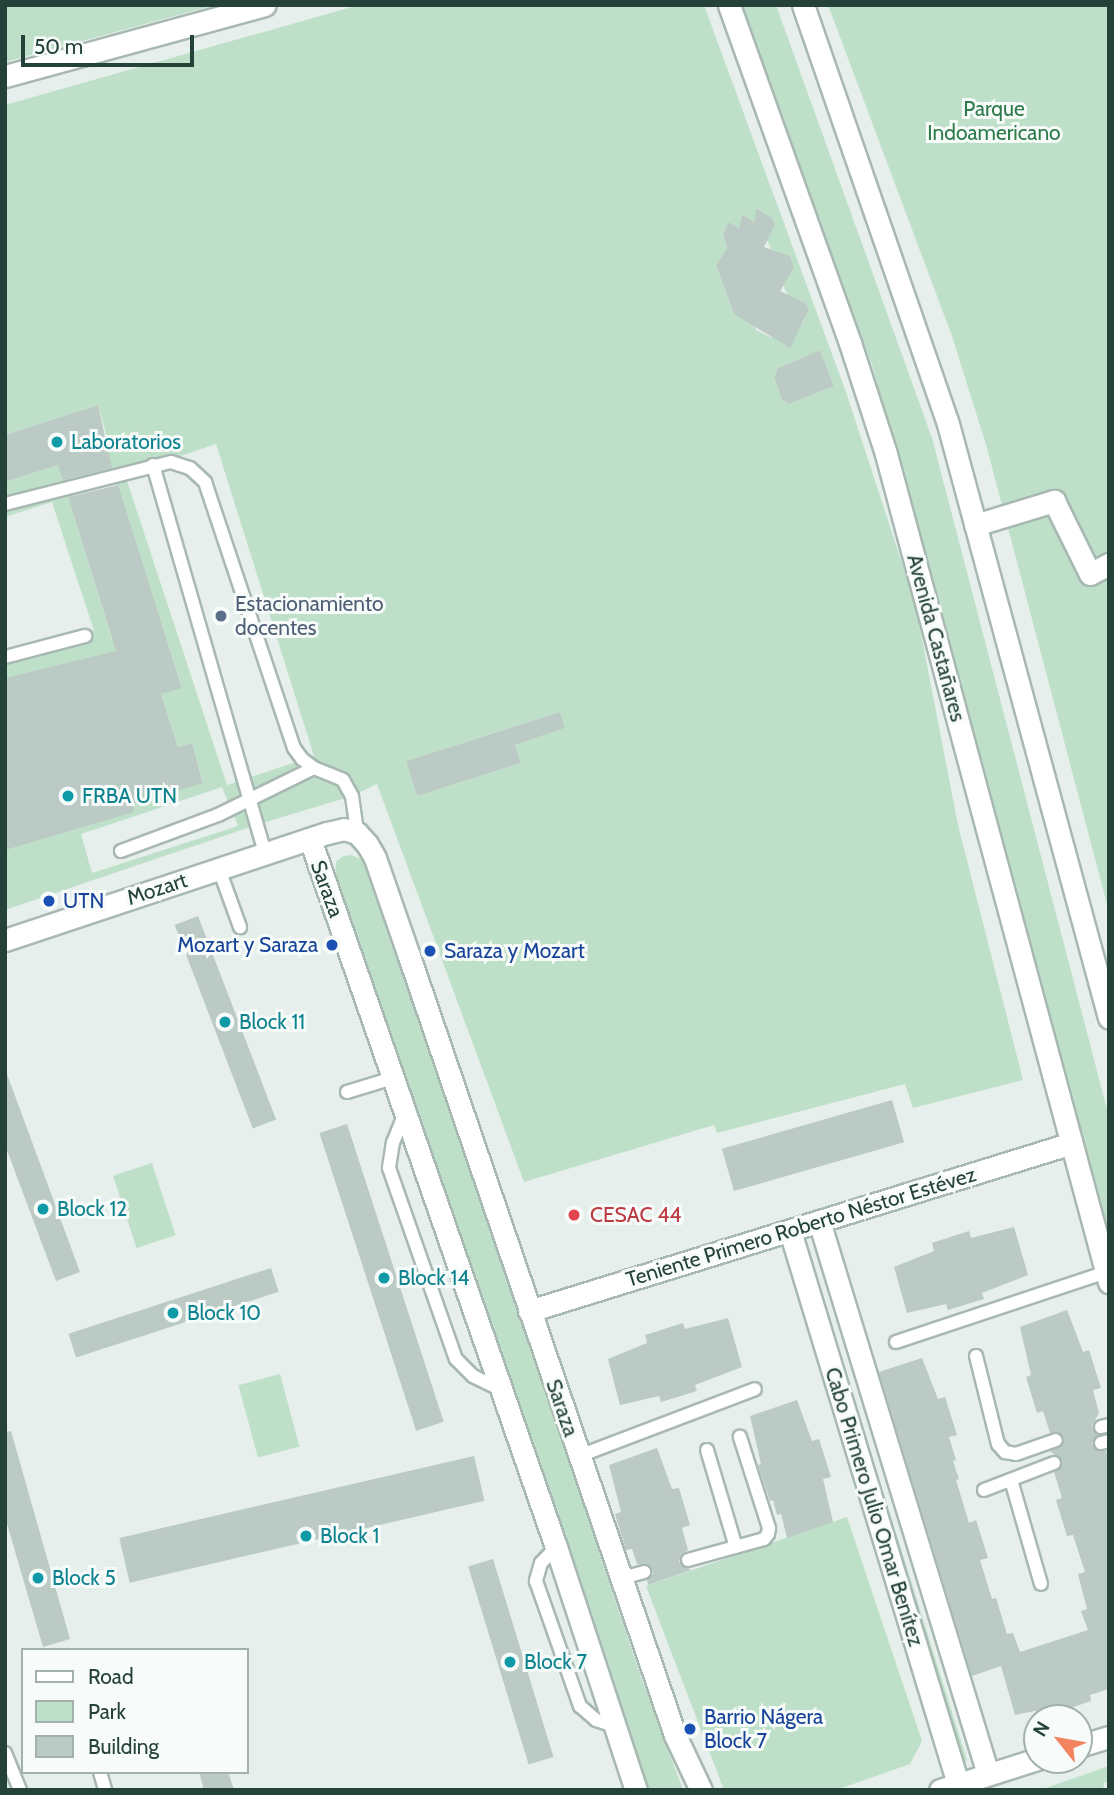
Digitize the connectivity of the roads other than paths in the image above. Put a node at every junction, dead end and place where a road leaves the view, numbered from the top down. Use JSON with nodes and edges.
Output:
{"nodes":[{"id":1,"x":264,"y":5,"type":"edge"},
{"id":2,"x":729,"y":5,"type":"edge"},
{"id":3,"x":803,"y":5,"type":"edge"},
{"id":4,"x":5,"y":76,"type":"edge"},
{"id":5,"x":153,"y":465,"type":"junction"},
{"id":6,"x":5,"y":504,"type":"edge"},
{"id":7,"x":975,"y":525,"type":"junction"},
{"id":8,"x":1109,"y":564,"type":"edge"},
{"id":9,"x":85,"y":636,"type":"dead end"},
{"id":10,"x":5,"y":657,"type":"edge"},
{"id":11,"x":314,"y":768,"type":"junction"},
{"id":12,"x":248,"y":800,"type":"junction"},
{"id":13,"x":357,"y":833,"type":"junction"},
{"id":14,"x":310,"y":839,"type":"junction"},
{"id":15,"x":121,"y":851,"type":"dead end"},
{"id":16,"x":265,"y":854,"type":"junction"},
{"id":17,"x":219,"y":869,"type":"junction"},
{"id":18,"x":240,"y":927,"type":"dead end"},
{"id":19,"x":5,"y":940,"type":"edge"},
{"id":20,"x":1109,"y":1018,"type":"edge"},
{"id":21,"x":393,"y":1078,"type":"junction"},
{"id":22,"x":347,"y":1092,"type":"dead end"},
{"id":23,"x":405,"y":1113,"type":"junction"},
{"id":24,"x":1072,"y":1143,"type":"junction"},
{"id":25,"x":820,"y":1222,"type":"junction"},
{"id":26,"x":790,"y":1231,"type":"junction"},
{"id":27,"x":1107,"y":1277,"type":"edge"},
{"id":28,"x":529,"y":1311,"type":"junction"},
{"id":29,"x":896,"y":1342,"type":"dead end"},
{"id":30,"x":976,"y":1356,"type":"dead end"},
{"id":31,"x":755,"y":1389,"type":"dead end"},
{"id":32,"x":502,"y":1390,"type":"junction"},
{"id":33,"x":740,"y":1437,"type":"dead end"},
{"id":34,"x":1056,"y":1440,"type":"dead end"},
{"id":35,"x":707,"y":1450,"type":"dead end"},
{"id":36,"x":579,"y":1456,"type":"junction"},
{"id":37,"x":1054,"y":1462,"type":"dead end"},
{"id":38,"x":1011,"y":1480,"type":"junction"},
{"id":39,"x":984,"y":1490,"type":"dead end"},
{"id":40,"x":736,"y":1546,"type":"junction"},
{"id":41,"x":556,"y":1547,"type":"junction"},
{"id":42,"x":688,"y":1560,"type":"dead end"},
{"id":43,"x":643,"y":1572,"type":"dead end"},
{"id":44,"x":622,"y":1578,"type":"junction"},
{"id":45,"x":1041,"y":1584,"type":"dead end"},
{"id":46,"x":618,"y":1728,"type":"junction"},
{"id":47,"x":5,"y":1753,"type":"edge"},
{"id":48,"x":1023,"y":1763,"type":"edge"},
{"id":49,"x":988,"y":1774,"type":"junction"},
{"id":50,"x":949,"y":1787,"type":"edge"},
{"id":51,"x":20,"y":1790,"type":"edge"},
{"id":52,"x":636,"y":1790,"type":"edge"},
{"id":53,"x":701,"y":1790,"type":"edge"}],
"edges":[{"from":1,"to":4,"type":"street"},
{"from":2,"to":24,"type":"street","name":"Avenida Castañares"},
{"from":3,"to":7,"type":"street"},
{"from":5,"to":6,"type":"lane"},
{"from":5,"to":11,"type":"lane"},
{"from":5,"to":12,"type":"lane"},
{"from":7,"to":8,"type":"street"},
{"from":7,"to":20,"type":"street"},
{"from":9,"to":10,"type":"lane"},
{"from":11,"to":12,"type":"lane"},
{"from":11,"to":13,"type":"lane"},
{"from":12,"to":15,"type":"lane"},
{"from":12,"to":16,"type":"lane"},
{"from":13,"to":14,"type":"street","name":"Saraza"},
{"from":13,"to":28,"type":"street","name":"Saraza"},
{"from":14,"to":16,"type":"street","name":"Mozart"},
{"from":14,"to":21,"type":"street","name":"Saraza"},
{"from":16,"to":17,"type":"street","name":"Mozart"},
{"from":17,"to":18,"type":"lane"},
{"from":17,"to":19,"type":"street","name":"Mozart"},
{"from":21,"to":22,"type":"lane"},
{"from":21,"to":23,"type":"street","name":"Saraza"},
{"from":23,"to":32,"type":"street","name":"Saraza"},
{"from":23,"to":32,"type":"lane"},
{"from":24,"to":25,"type":"street","name":"Teniente Primero Roberto Néstor Estévez"},
{"from":24,"to":27,"type":"street","name":"Avenida Castañares"},
{"from":25,"to":26,"type":"street","name":"Teniente Primero Roberto Néstor Estévez"},
{"from":25,"to":49,"type":"street","name":"Cabo Primero Julio Omar Benítez"},
{"from":26,"to":28,"type":"street","name":"Teniente Primero Roberto Néstor Estévez"},
{"from":26,"to":50,"type":"street","name":"Cabo Primero Julio Omar Benítez"},
{"from":27,"to":29,"type":"lane"},
{"from":28,"to":36,"type":"street","name":"Saraza"},
{"from":30,"to":34,"type":"lane"},
{"from":31,"to":36,"type":"lane"},
{"from":32,"to":41,"type":"street","name":"Saraza"},
{"from":33,"to":40,"type":"lane"},
{"from":35,"to":40,"type":"lane"},
{"from":36,"to":44,"type":"street","name":"Saraza"},
{"from":37,"to":38,"type":"lane"},
{"from":38,"to":39,"type":"lane"},
{"from":38,"to":45,"type":"lane"},
{"from":40,"to":42,"type":"lane"},
{"from":41,"to":46,"type":"street","name":"Saraza"},
{"from":41,"to":46,"type":"lane"},
{"from":43,"to":44,"type":"lane"},
{"from":44,"to":53,"type":"street","name":"Saraza"},
{"from":46,"to":52,"type":"street","name":"Saraza"},
{"from":47,"to":51,"type":"lane"},
{"from":48,"to":49,"type":"street"},
{"from":49,"to":50,"type":"street"}]}
